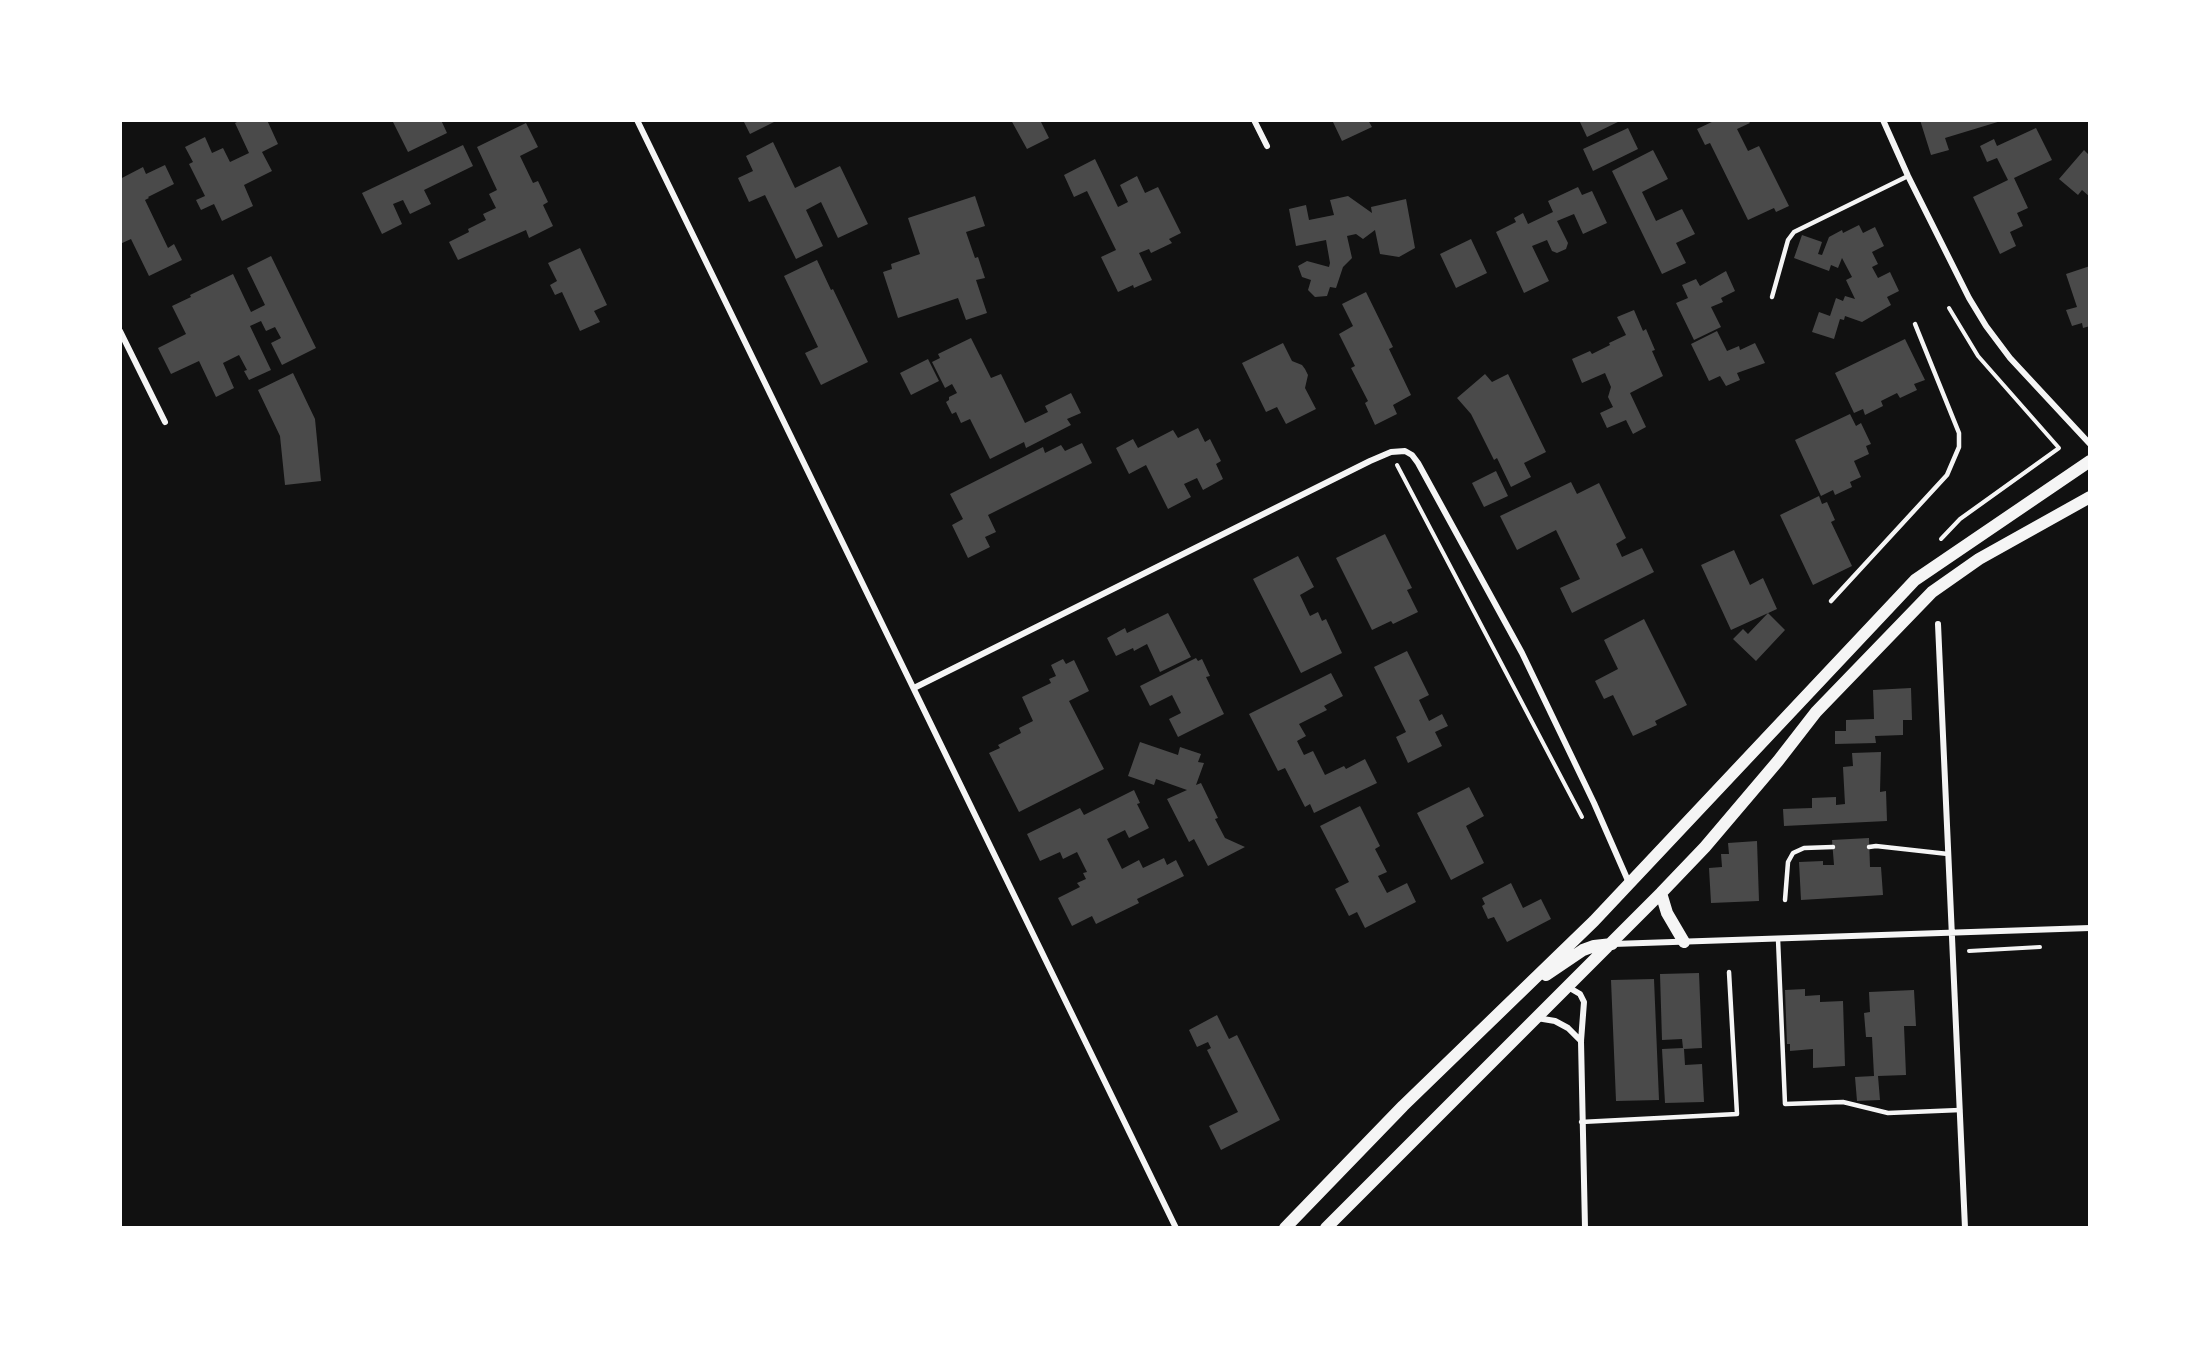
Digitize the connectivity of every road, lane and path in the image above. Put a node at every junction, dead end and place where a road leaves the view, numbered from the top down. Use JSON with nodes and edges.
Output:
{"nodes":[{"id":1,"x":637,"y":120,"type":"edge"},
{"id":2,"x":1254,"y":120,"type":"edge"},
{"id":3,"x":1883,"y":120,"type":"edge"},
{"id":4,"x":1267,"y":146,"type":"dead end"},
{"id":5,"x":1908,"y":176,"type":"junction"},
{"id":6,"x":1772,"y":297,"type":"dead end"},
{"id":7,"x":1949,"y":308,"type":"dead end"},
{"id":8,"x":1915,"y":324,"type":"dead end"},
{"id":9,"x":120,"y":331,"type":"edge"},
{"id":10,"x":165,"y":422,"type":"dead end"},
{"id":11,"x":2090,"y":444,"type":"edge"},
{"id":12,"x":2090,"y":461,"type":"edge"},
{"id":13,"x":1395,"y":462,"type":"dead end"},
{"id":14,"x":2090,"y":498,"type":"edge"},
{"id":15,"x":1935,"y":545,"type":"dead end"},
{"id":16,"x":1831,"y":601,"type":"dead end"},
{"id":17,"x":1938,"y":624,"type":"dead end"},
{"id":18,"x":914,"y":688,"type":"junction"},
{"id":19,"x":1587,"y":827,"type":"dead end"},
{"id":20,"x":1833,"y":847,"type":"dead end"},
{"id":21,"x":1869,"y":847,"type":"dead end"},
{"id":22,"x":1948,"y":854,"type":"junction"},
{"id":23,"x":1629,"y":883,"type":"junction"},
{"id":24,"x":1661,"y":893,"type":"junction"},
{"id":25,"x":1785,"y":900,"type":"dead end"},
{"id":26,"x":2090,"y":927,"type":"edge"},
{"id":27,"x":1952,"y":932,"type":"junction"},
{"id":28,"x":1778,"y":939,"type":"junction"},
{"id":29,"x":1684,"y":942,"type":"junction"},
{"id":30,"x":1612,"y":944,"type":"junction"},
{"id":31,"x":2046,"y":946,"type":"dead end"},
{"id":32,"x":1969,"y":951,"type":"dead end"},
{"id":33,"x":1729,"y":972,"type":"dead end"},
{"id":34,"x":1568,"y":987,"type":"junction"},
{"id":35,"x":1507,"y":1005,"type":"junction"},
{"id":36,"x":1537,"y":1018,"type":"junction"},
{"id":37,"x":1581,"y":1041,"type":"junction"},
{"id":38,"x":1960,"y":1110,"type":"junction"},
{"id":39,"x":1581,"y":1122,"type":"junction"},
{"id":40,"x":1176,"y":1228,"type":"edge"},
{"id":41,"x":1285,"y":1228,"type":"edge"},
{"id":42,"x":1326,"y":1228,"type":"edge"},
{"id":43,"x":1585,"y":1228,"type":"edge"},
{"id":44,"x":1965,"y":1228,"type":"edge"}],
"edges":[{"from":1,"to":18,"type":"street"},
{"from":2,"to":4,"type":"street"},
{"from":3,"to":5,"type":"street"},
{"from":5,"to":6,"type":"lane"},
{"from":5,"to":11,"type":"street"},
{"from":7,"to":15,"type":"path"},
{"from":8,"to":16,"type":"lane"},
{"from":9,"to":10,"type":"street"},
{"from":12,"to":23,"type":"main road"},
{"from":13,"to":19,"type":"path"},
{"from":14,"to":24,"type":"main road"},
{"from":17,"to":22,"type":"street"},
{"from":18,"to":23,"type":"street"},
{"from":18,"to":40,"type":"street"},
{"from":20,"to":25,"type":"lane"},
{"from":21,"to":22,"type":"lane"},
{"from":22,"to":27,"type":"street"},
{"from":23,"to":35,"type":"main road"},
{"from":24,"to":29,"type":"main road"},
{"from":24,"to":30,"type":"main road"},
{"from":26,"to":27,"type":"street"},
{"from":27,"to":28,"type":"street"},
{"from":27,"to":38,"type":"street"},
{"from":28,"to":29,"type":"street"},
{"from":28,"to":38,"type":"lane"},
{"from":29,"to":30,"type":"street"},
{"from":30,"to":34,"type":"main road"},
{"from":30,"to":35,"type":"main road"},
{"from":31,"to":32,"type":"path"},
{"from":33,"to":39,"type":"lane"},
{"from":34,"to":36,"type":"main road"},
{"from":34,"to":37,"type":"street"},
{"from":35,"to":41,"type":"main road"},
{"from":36,"to":37,"type":"street"},
{"from":36,"to":42,"type":"main road"},
{"from":37,"to":39,"type":"street"},
{"from":38,"to":44,"type":"street"},
{"from":39,"to":43,"type":"street"}]}
